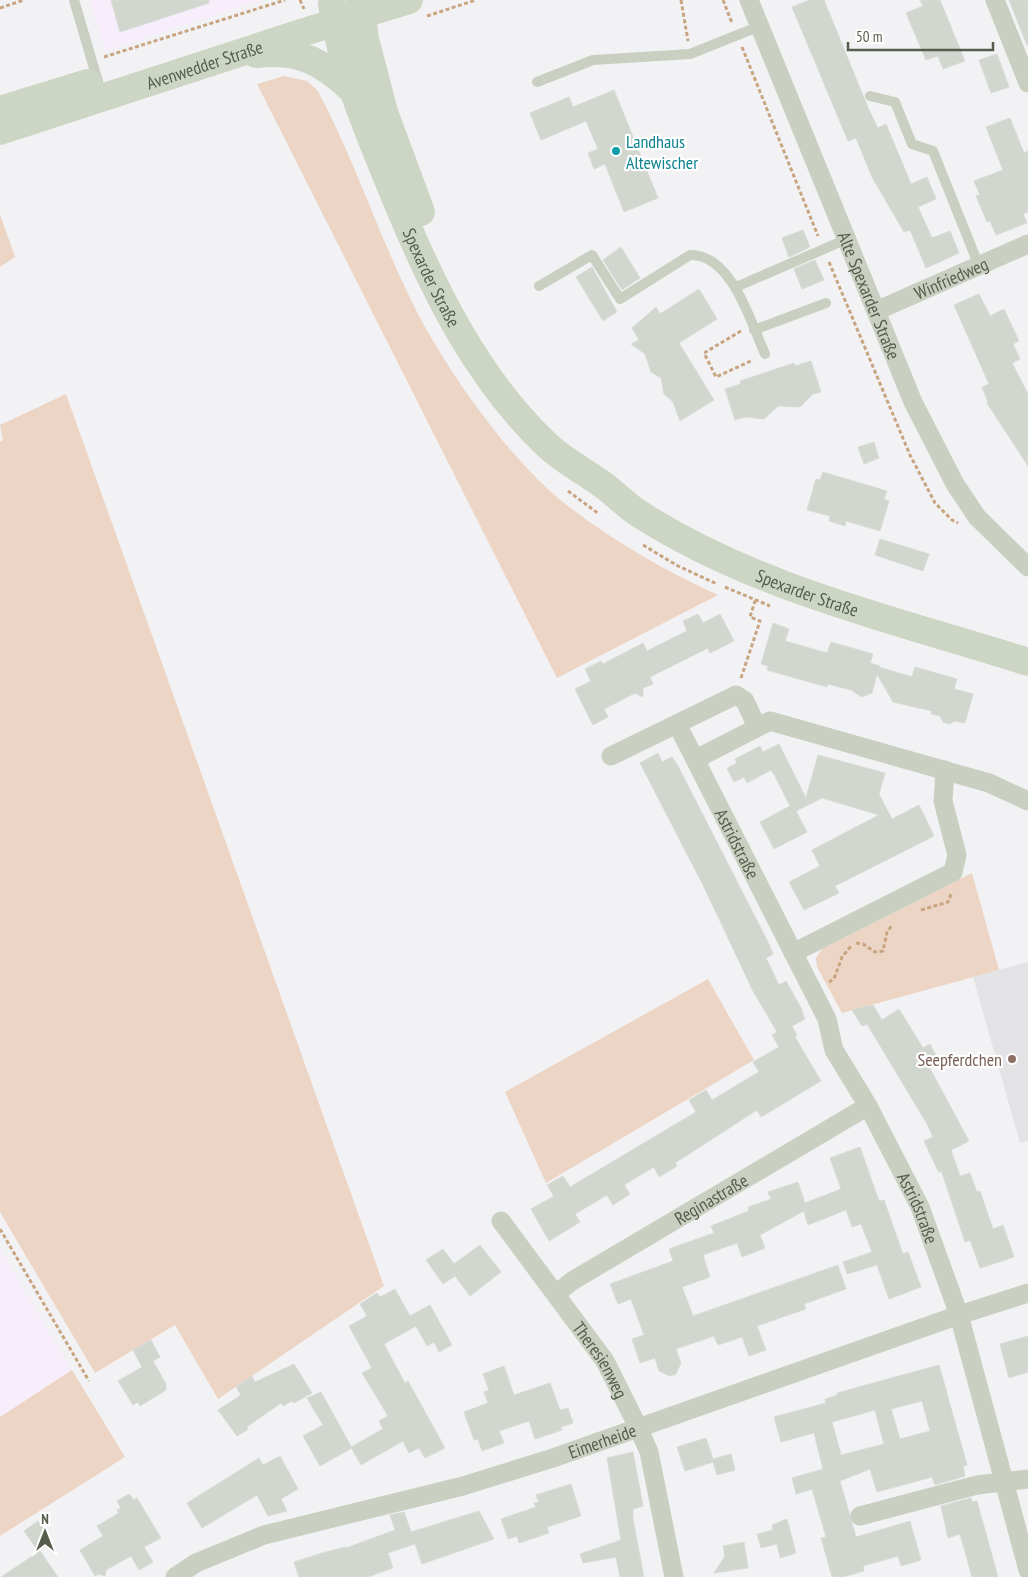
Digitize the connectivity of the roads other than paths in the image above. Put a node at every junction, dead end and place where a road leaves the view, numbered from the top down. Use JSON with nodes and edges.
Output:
{"nodes":[{"id":1,"x":74,"y":0,"type":"edge"},
{"id":2,"x":749,"y":0,"type":"edge"},
{"id":3,"x":996,"y":0,"type":"edge"},
{"id":4,"x":347,"y":8,"type":"edge"},
{"id":5,"x":415,"y":9,"type":"edge"},
{"id":6,"x":760,"y":26,"type":"junction"},
{"id":7,"x":223,"y":58,"type":"junction"},
{"id":8,"x":97,"y":79,"type":"junction"},
{"id":9,"x":537,"y":82,"type":"dead end"},
{"id":10,"x":1028,"y":83,"type":"edge"},
{"id":11,"x":351,"y":89,"type":"junction"},
{"id":12,"x":870,"y":96,"type":"dead end"},
{"id":13,"x":0,"y":110,"type":"edge"},
{"id":14,"x":0,"y":131,"type":"edge"},
{"id":15,"x":847,"y":239,"type":"junction"},
{"id":16,"x":1028,"y":244,"type":"edge"},
{"id":17,"x":979,"y":266,"type":"junction"},
{"id":18,"x":539,"y":286,"type":"dead end"},
{"id":19,"x":736,"y":287,"type":"junction"},
{"id":20,"x":826,"y":303,"type":"dead end"},
{"id":21,"x":876,"y":311,"type":"junction"},
{"id":22,"x":753,"y":327,"type":"junction"},
{"id":23,"x":765,"y":354,"type":"road end"},
{"id":24,"x":604,"y":485,"type":"junction"},
{"id":25,"x":1028,"y":567,"type":"edge"},
{"id":26,"x":1028,"y":662,"type":"edge"},
{"id":27,"x":677,"y":724,"type":"junction"},
{"id":28,"x":757,"y":727,"type":"junction"},
{"id":29,"x":611,"y":756,"type":"dead end"},
{"id":30,"x":696,"y":759,"type":"junction"},
{"id":31,"x":945,"y":770,"type":"junction"},
{"id":32,"x":1028,"y":801,"type":"edge"},
{"id":33,"x":794,"y":953,"type":"junction"},
{"id":34,"x":868,"y":1106,"type":"junction"},
{"id":35,"x":501,"y":1221,"type":"dead end"},
{"id":36,"x":1028,"y":1293,"type":"edge"},
{"id":37,"x":556,"y":1294,"type":"junction"},
{"id":38,"x":959,"y":1315,"type":"junction"},
{"id":39,"x":638,"y":1427,"type":"junction"},
{"id":40,"x":1028,"y":1479,"type":"edge"},
{"id":41,"x":1004,"y":1481,"type":"junction"},
{"id":42,"x":860,"y":1516,"type":"dead end"},
{"id":43,"x":1028,"y":1570,"type":"edge"},
{"id":44,"x":175,"y":1577,"type":"edge"},
{"id":45,"x":674,"y":1577,"type":"edge"}],
"edges":[{"from":1,"to":8,"type":"lane"},
{"from":2,"to":6,"type":"street","name":"Alte Spexarder Straße"},
{"from":3,"to":10,"type":"street"},
{"from":4,"to":5,"type":"main road","name":"Avenwedder Straße"},
{"from":4,"to":7,"type":"main road","name":"Avenwedder Straße"},
{"from":4,"to":8,"type":"main road","name":"Avenwedder Straße"},
{"from":4,"to":11,"type":"main road","name":"Spexarder Straße"},
{"from":4,"to":24,"type":"main road","name":"Spexarder Straße"},
{"from":6,"to":9,"type":"lane"},
{"from":6,"to":15,"type":"street","name":"Alte Spexarder Straße"},
{"from":7,"to":8,"type":"main road","name":"Avenwedder Straße"},
{"from":7,"to":11,"type":"main road"},
{"from":8,"to":13,"type":"main road","name":"Avenwedder Straße"},
{"from":8,"to":14,"type":"main road","name":"Avenwedder Straße"},
{"from":11,"to":24,"type":"main road","name":"Spexarder Straße"},
{"from":12,"to":17,"type":"lane"},
{"from":15,"to":19,"type":"lane"},
{"from":15,"to":21,"type":"street","name":"Alte Spexarder Straße"},
{"from":16,"to":17,"type":"street","name":"Winfriedweg"},
{"from":17,"to":21,"type":"street","name":"Winfriedweg"},
{"from":18,"to":19,"type":"lane"},
{"from":19,"to":22,"type":"lane"},
{"from":20,"to":22,"type":"lane"},
{"from":21,"to":25,"type":"street","name":"Alte Spexarder Straße"},
{"from":22,"to":23,"type":"lane"},
{"from":24,"to":26,"type":"main road","name":"Spexarder Straße"},
{"from":27,"to":28,"type":"street"},
{"from":27,"to":29,"type":"street"},
{"from":27,"to":30,"type":"street","name":"Astridstraße"},
{"from":28,"to":30,"type":"street"},
{"from":28,"to":31,"type":"street"},
{"from":30,"to":33,"type":"street","name":"Astridstraße"},
{"from":31,"to":32,"type":"street"},
{"from":31,"to":33,"type":"street"},
{"from":33,"to":34,"type":"street","name":"Astridstraße"},
{"from":34,"to":37,"type":"street","name":"Reginastraße"},
{"from":34,"to":38,"type":"street","name":"Astridstraße"},
{"from":35,"to":37,"type":"street","name":"Theresienweg"},
{"from":36,"to":38,"type":"street","name":"Eimerheide"},
{"from":37,"to":39,"type":"street","name":"Theresienweg"},
{"from":38,"to":39,"type":"street","name":"Eimerheide"},
{"from":38,"to":41,"type":"street","name":"Astridstraße"},
{"from":39,"to":44,"type":"street","name":"Eimerheide"},
{"from":39,"to":45,"type":"street","name":"Theresienweg"},
{"from":40,"to":41,"type":"street"},
{"from":41,"to":42,"type":"street"},
{"from":41,"to":43,"type":"street","name":"Astridstraße"}]}
